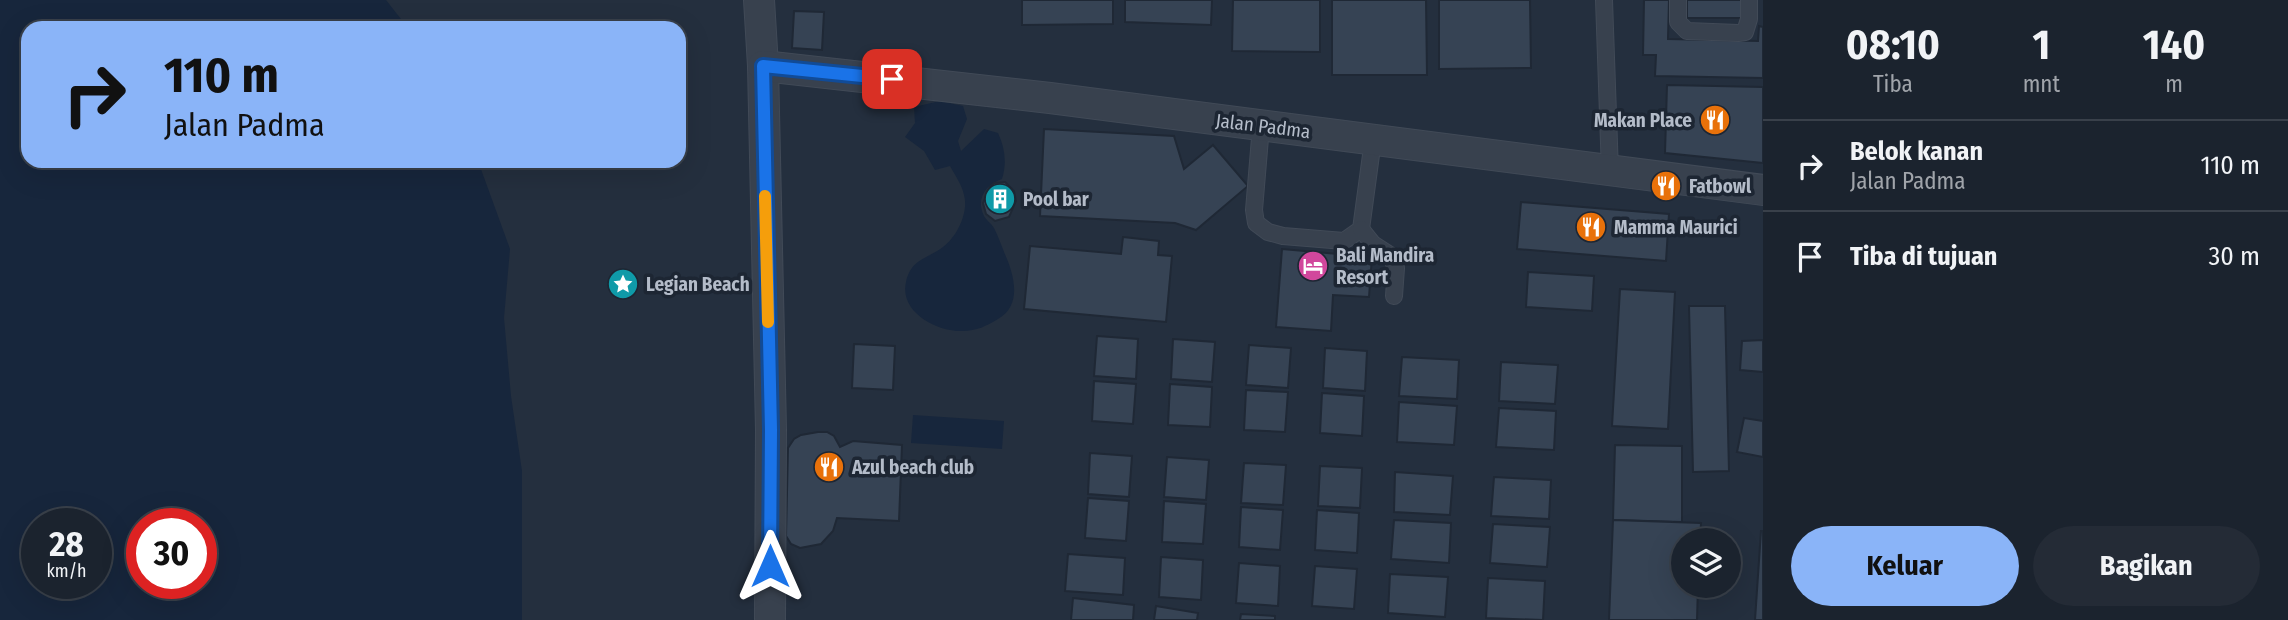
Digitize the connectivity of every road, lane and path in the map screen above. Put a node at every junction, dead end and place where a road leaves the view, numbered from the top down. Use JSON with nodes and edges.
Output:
{"nodes":[{"id":1,"x":759,"y":0,"type":"edge"},
{"id":2,"x":1604,"y":0,"type":"edge"},
{"id":3,"x":1678,"y":0,"type":"edge"},
{"id":4,"x":1749,"y":0,"type":"edge"},
{"id":5,"x":763,"y":66,"type":"junction"},
{"id":6,"x":1261,"y":126,"type":"junction"},
{"id":7,"x":1373,"y":140,"type":"junction"},
{"id":8,"x":1610,"y":172,"type":"junction"},
{"id":9,"x":1763,"y":190,"type":"edge"},
{"id":10,"x":1362,"y":229,"type":"junction"},
{"id":11,"x":1394,"y":296,"type":"dead end"},
{"id":12,"x":770,"y":620,"type":"edge"}],
"edges":[{"from":1,"to":5,"type":"street"},
{"from":2,"to":8,"type":"lane"},
{"from":3,"to":4,"type":"lane"},
{"from":5,"to":6,"type":"street","name":"Jalan Padma"},
{"from":5,"to":12,"type":"street"},
{"from":6,"to":7,"type":"street","name":"Jalan Padma"},
{"from":6,"to":10,"type":"lane"},
{"from":7,"to":8,"type":"street","name":"Jalan Padma"},
{"from":7,"to":10,"type":"lane"},
{"from":8,"to":9,"type":"street","name":"Jalan Padma"},
{"from":10,"to":11,"type":"lane"}]}
